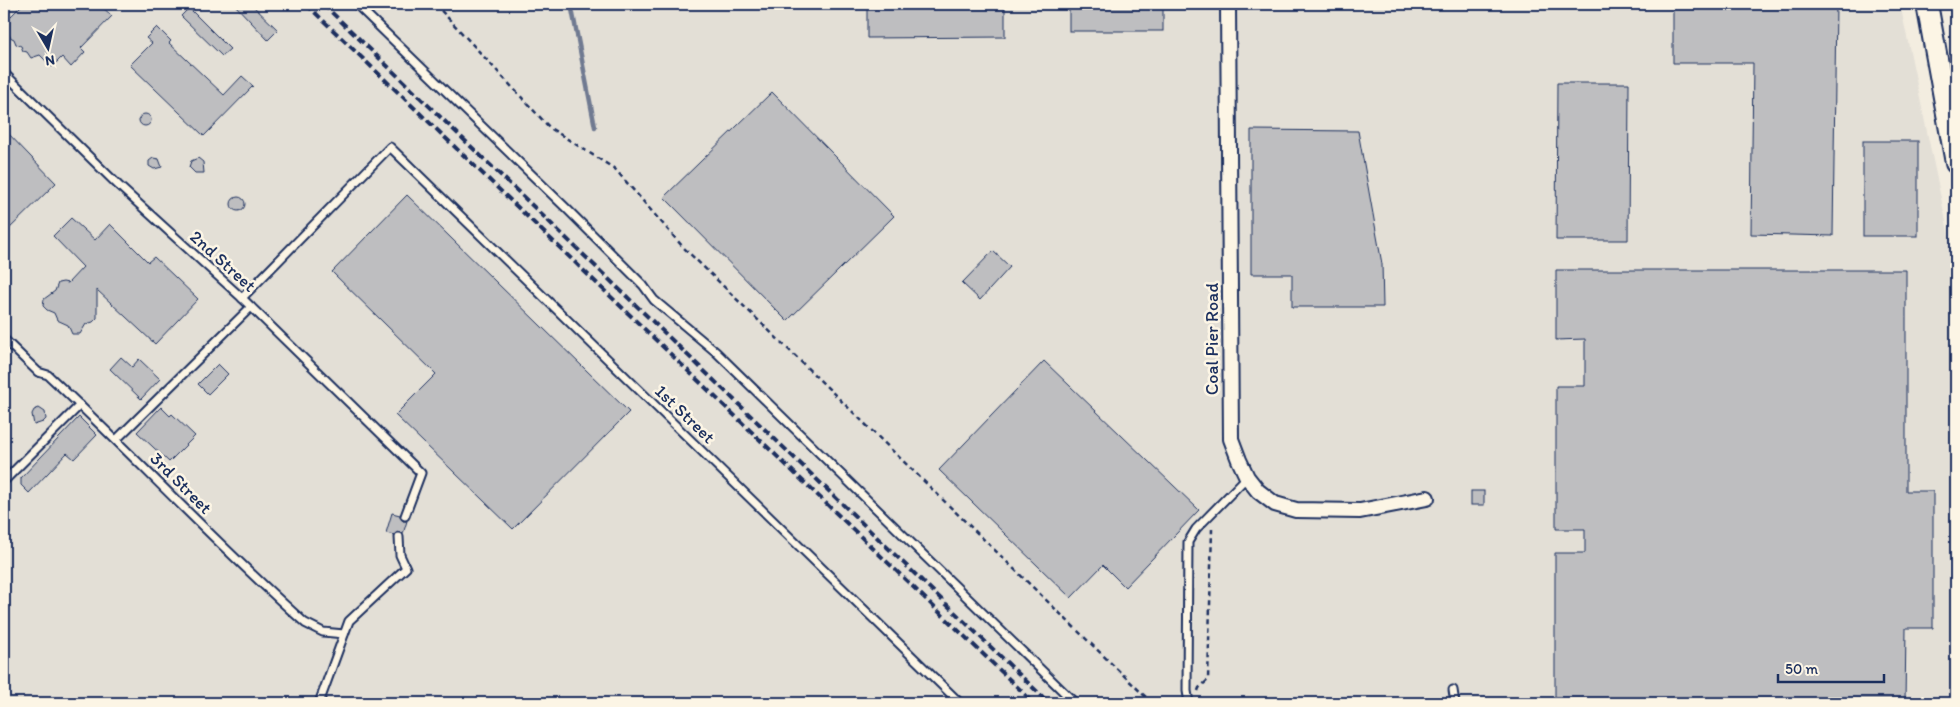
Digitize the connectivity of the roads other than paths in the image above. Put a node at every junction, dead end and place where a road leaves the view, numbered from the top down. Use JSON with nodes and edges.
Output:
{"nodes":[{"id":1,"x":356,"y":4,"type":"edge"},
{"id":2,"x":1228,"y":4,"type":"edge"},
{"id":3,"x":1927,"y":4,"type":"edge"},
{"id":4,"x":4,"y":73,"type":"edge"},
{"id":5,"x":1956,"y":163,"type":"edge"},
{"id":6,"x":242,"y":298,"type":"junction"},
{"id":7,"x":251,"y":307,"type":"junction"},
{"id":8,"x":4,"y":339,"type":"edge"},
{"id":9,"x":80,"y":404,"type":"junction"},
{"id":10,"x":117,"y":439,"type":"junction"},
{"id":11,"x":1248,"y":477,"type":"junction"},
{"id":12,"x":4,"y":481,"type":"edge"},
{"id":13,"x":1427,"y":498,"type":"dead end"},
{"id":14,"x":405,"y":516,"type":"dead end"},
{"id":15,"x":400,"y":537,"type":"dead end"},
{"id":16,"x":344,"y":634,"type":"junction"},
{"id":17,"x":1452,"y":690,"type":"dead end"},
{"id":18,"x":319,"y":703,"type":"edge"},
{"id":19,"x":960,"y":703,"type":"edge"},
{"id":20,"x":1075,"y":703,"type":"edge"},
{"id":21,"x":1189,"y":703,"type":"edge"},
{"id":22,"x":1455,"y":703,"type":"edge"}],
"edges":[{"from":1,"to":20,"type":"lane"},
{"from":2,"to":11,"type":"street","name":"Coal Pier Road"},
{"from":3,"to":5,"type":"main road"},
{"from":4,"to":6,"type":"lane","name":"2nd Street"},
{"from":6,"to":7,"type":"lane","name":"2nd Street"},
{"from":6,"to":19,"type":"lane","name":"1st Street"},
{"from":7,"to":10,"type":"lane"},
{"from":7,"to":14,"type":"lane","name":"2nd Street"},
{"from":8,"to":9,"type":"lane","name":"3rd Street"},
{"from":9,"to":10,"type":"lane","name":"3rd Street"},
{"from":9,"to":12,"type":"lane"},
{"from":10,"to":16,"type":"lane","name":"3rd Street"},
{"from":11,"to":13,"type":"street","name":"Coal Pier Road"},
{"from":11,"to":21,"type":"lane"},
{"from":15,"to":16,"type":"lane"},
{"from":16,"to":18,"type":"lane"},
{"from":17,"to":22,"type":"lane"}]}
